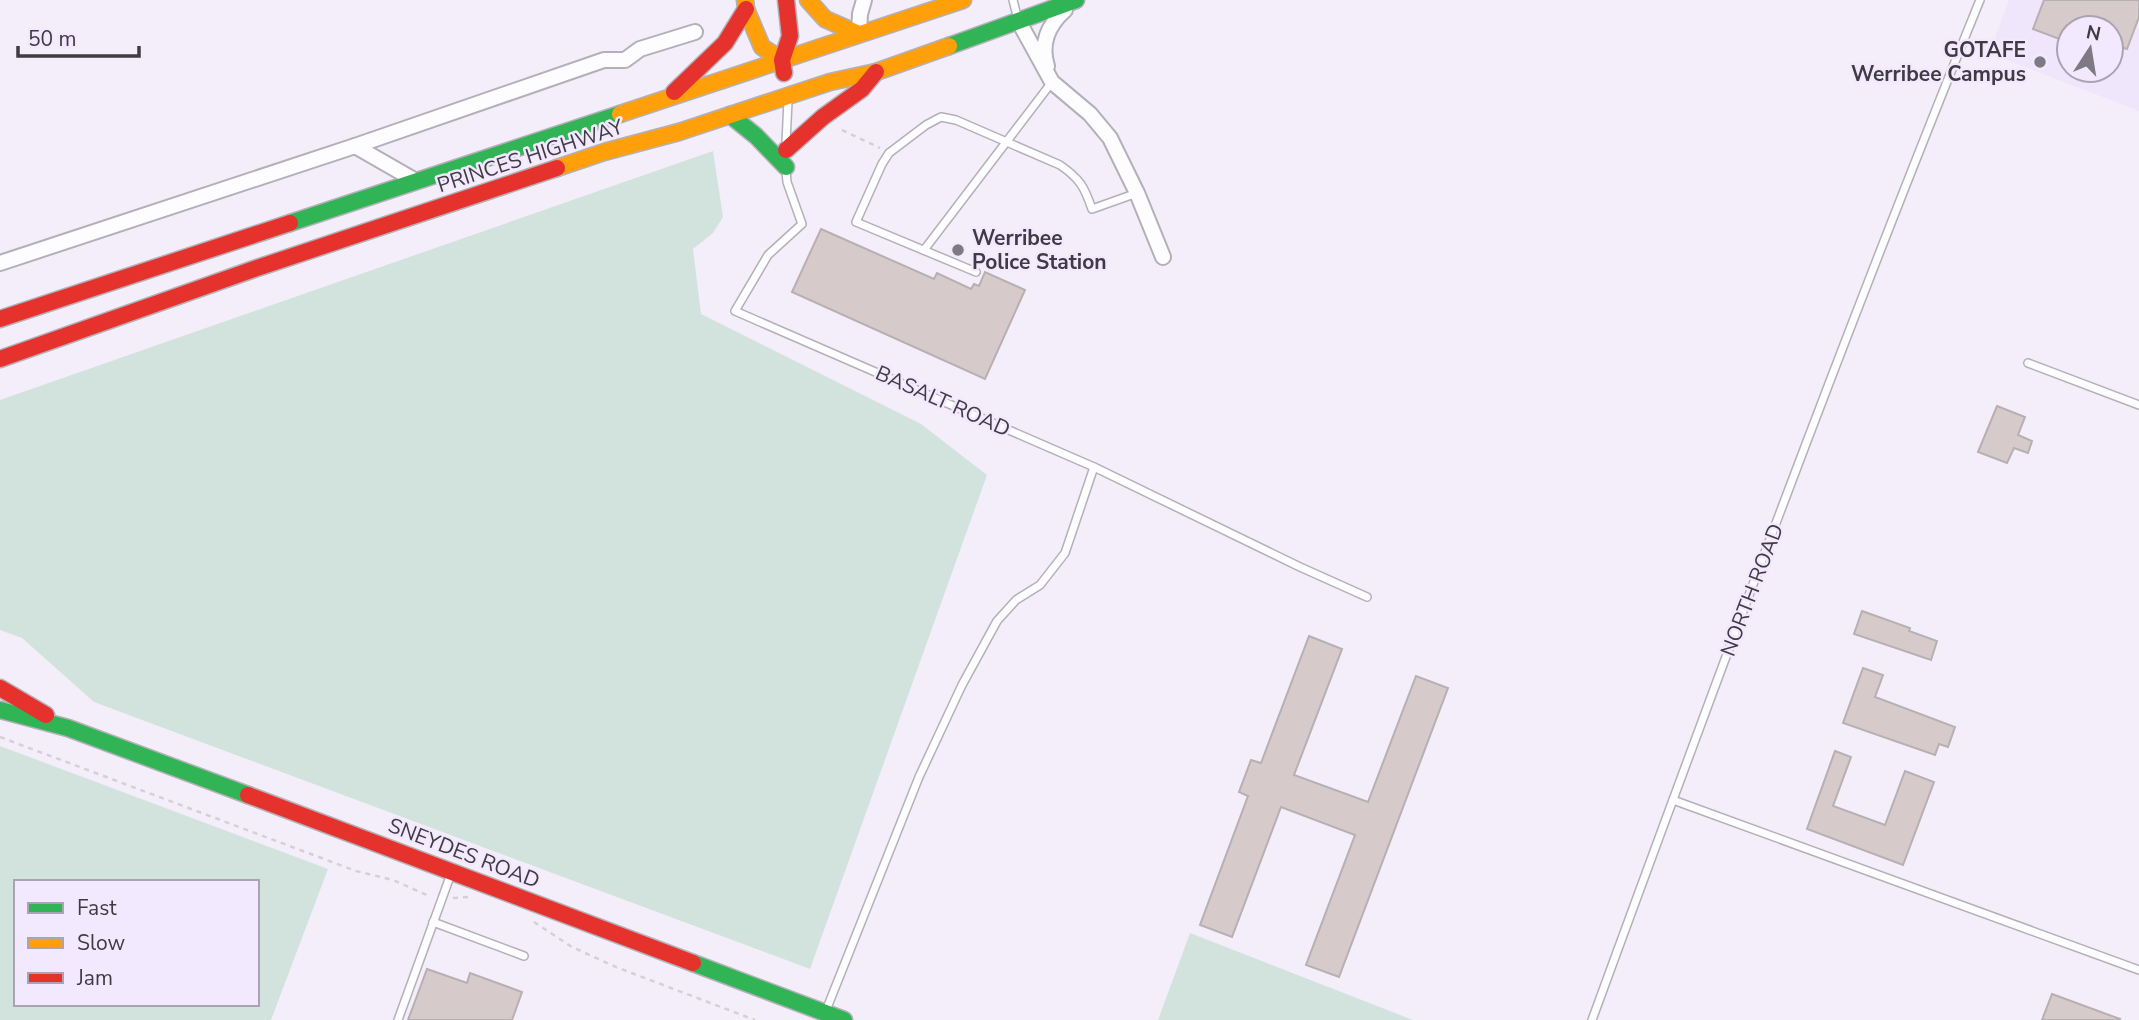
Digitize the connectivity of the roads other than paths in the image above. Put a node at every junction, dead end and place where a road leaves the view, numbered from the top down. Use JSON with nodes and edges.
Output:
{"nodes":[{"id":1,"x":786,"y":0,"type":"edge"},
{"id":2,"x":808,"y":0,"type":"edge"},
{"id":3,"x":864,"y":0,"type":"edge"},
{"id":4,"x":963,"y":0,"type":"edge"},
{"id":5,"x":1013,"y":0,"type":"edge"},
{"id":6,"x":1077,"y":0,"type":"edge"},
{"id":7,"x":1980,"y":0,"type":"edge"},
{"id":8,"x":745,"y":5,"type":"edge"},
{"id":9,"x":1018,"y":20,"type":"junction"},
{"id":10,"x":695,"y":32,"type":"dead end"},
{"id":11,"x":859,"y":34,"type":"junction"},
{"id":12,"x":782,"y":60,"type":"junction"},
{"id":13,"x":876,"y":72,"type":"junction"},
{"id":14,"x":1052,"y":82,"type":"junction"},
{"id":15,"x":788,"y":96,"type":"junction"},
{"id":16,"x":666,"y":99,"type":"junction"},
{"id":17,"x":730,"y":115,"type":"junction"},
{"id":18,"x":1007,"y":142,"type":"junction"},
{"id":19,"x":355,"y":146,"type":"junction"},
{"id":20,"x":786,"y":159,"type":"junction"},
{"id":21,"x":416,"y":181,"type":"junction"},
{"id":22,"x":1137,"y":193,"type":"junction"},
{"id":23,"x":924,"y":250,"type":"junction"},
{"id":24,"x":1163,"y":257,"type":"dead end"},
{"id":25,"x":0,"y":263,"type":"edge"},
{"id":26,"x":976,"y":272,"type":"dead end"},
{"id":27,"x":0,"y":320,"type":"edge"},
{"id":28,"x":0,"y":359,"type":"edge"},
{"id":29,"x":2028,"y":363,"type":"dead end"},
{"id":30,"x":2139,"y":405,"type":"edge"},
{"id":31,"x":1094,"y":467,"type":"junction"},
{"id":32,"x":1367,"y":597,"type":"dead end"},
{"id":33,"x":0,"y":688,"type":"edge"},
{"id":34,"x":0,"y":710,"type":"edge"},
{"id":35,"x":68,"y":728,"type":"junction"},
{"id":36,"x":1673,"y":800,"type":"junction"},
{"id":37,"x":452,"y":871,"type":"junction"},
{"id":38,"x":433,"y":922,"type":"junction"},
{"id":39,"x":524,"y":956,"type":"dead end"},
{"id":40,"x":2139,"y":970,"type":"edge"},
{"id":41,"x":823,"y":1016,"type":"edge"},
{"id":42,"x":398,"y":1020,"type":"edge"},
{"id":43,"x":844,"y":1020,"type":"edge"},
{"id":44,"x":1592,"y":1020,"type":"edge"}],
"edges":[{"from":1,"to":12,"type":"main road"},
{"from":2,"to":11,"type":"main road"},
{"from":3,"to":11,"type":"street"},
{"from":4,"to":11,"type":"main road","name":"PRINCES HIGHWAY"},
{"from":5,"to":9,"type":"lane"},
{"from":6,"to":9,"type":"main road","name":"PRINCES HIGHWAY"},
{"from":6,"to":14,"type":"street"},
{"from":7,"to":36,"type":"lane","name":"NORTH ROAD"},
{"from":8,"to":12,"type":"main road"},
{"from":8,"to":16,"type":"main road"},
{"from":9,"to":13,"type":"main road","name":"PRINCES HIGHWAY"},
{"from":9,"to":14,"type":"street"},
{"from":10,"to":19,"type":"street"},
{"from":11,"to":12,"type":"main road","name":"PRINCES HIGHWAY"},
{"from":12,"to":15,"type":"main road"},
{"from":12,"to":16,"type":"main road","name":"PRINCES HIGHWAY"},
{"from":13,"to":15,"type":"main road","name":"PRINCES HIGHWAY"},
{"from":13,"to":20,"type":"main road"},
{"from":14,"to":18,"type":"lane"},
{"from":14,"to":22,"type":"street"},
{"from":15,"to":17,"type":"main road","name":"PRINCES HIGHWAY"},
{"from":15,"to":20,"type":"lane","name":"BASALT ROAD"},
{"from":16,"to":21,"type":"main road","name":"PRINCES HIGHWAY"},
{"from":17,"to":20,"type":"main road"},
{"from":17,"to":28,"type":"main road","name":"PRINCES HIGHWAY"},
{"from":18,"to":22,"type":"lane"},
{"from":18,"to":23,"type":"lane"},
{"from":18,"to":23,"type":"lane"},
{"from":19,"to":21,"type":"street"},
{"from":19,"to":25,"type":"street"},
{"from":20,"to":31,"type":"lane","name":"BASALT ROAD"},
{"from":21,"to":27,"type":"main road","name":"PRINCES HIGHWAY"},
{"from":22,"to":24,"type":"street"},
{"from":23,"to":26,"type":"lane"},
{"from":29,"to":30,"type":"lane"},
{"from":31,"to":32,"type":"lane","name":"BASALT ROAD"},
{"from":31,"to":41,"type":"lane"},
{"from":33,"to":35,"type":"main road","name":"SNEYDES ROAD"},
{"from":34,"to":35,"type":"main road","name":"SNEYDES ROAD"},
{"from":35,"to":37,"type":"main road","name":"SNEYDES ROAD"},
{"from":36,"to":40,"type":"lane"},
{"from":36,"to":44,"type":"lane","name":"NORTH ROAD"},
{"from":37,"to":38,"type":"lane"},
{"from":37,"to":41,"type":"main road","name":"SNEYDES ROAD"},
{"from":38,"to":39,"type":"lane"},
{"from":38,"to":42,"type":"lane"},
{"from":41,"to":43,"type":"main road","name":"SNEYDES ROAD"}]}
